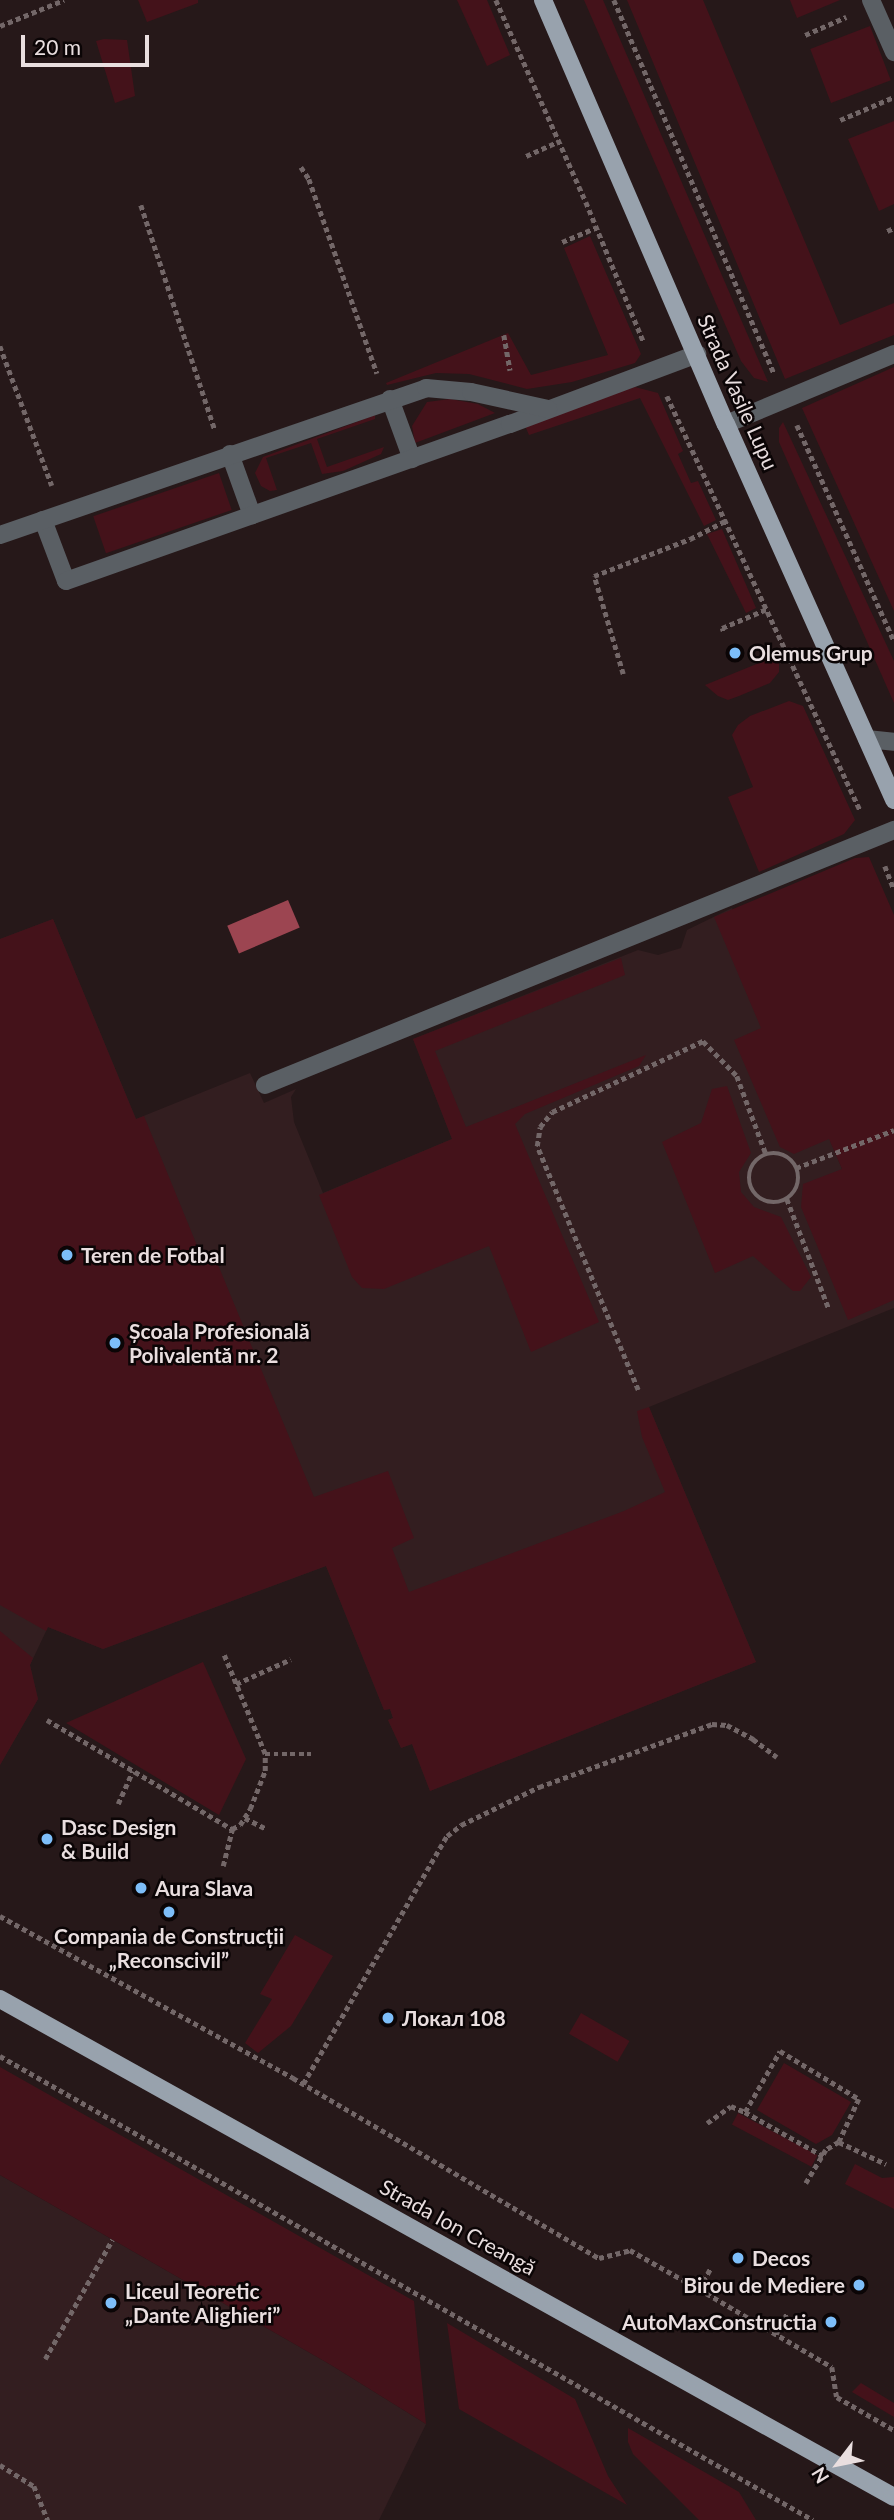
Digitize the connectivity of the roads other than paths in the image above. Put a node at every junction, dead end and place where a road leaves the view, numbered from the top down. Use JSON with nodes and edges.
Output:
{"nodes":[{"id":1,"x":543,"y":0,"type":"edge"},
{"id":2,"x":872,"y":3,"type":"edge"},
{"id":3,"x":894,"y":52,"type":"edge"},
{"id":4,"x":697,"y":354,"type":"junction"},
{"id":5,"x":894,"y":354,"type":"edge"},
{"id":6,"x":390,"y":399,"type":"junction"},
{"id":7,"x":548,"y":409,"type":"junction"},
{"id":8,"x":726,"y":424,"type":"junction"},
{"id":9,"x":227,"y":455,"type":"junction"},
{"id":10,"x":412,"y":459,"type":"junction"},
{"id":11,"x":252,"y":515,"type":"junction"},
{"id":12,"x":43,"y":520,"type":"junction"},
{"id":13,"x":0,"y":535,"type":"edge"},
{"id":14,"x":867,"y":738,"type":"junction"},
{"id":15,"x":894,"y":742,"type":"edge"},
{"id":16,"x":894,"y":800,"type":"edge"},
{"id":17,"x":894,"y":830,"type":"edge"},
{"id":18,"x":265,"y":1085,"type":"dead end"},
{"id":19,"x":0,"y":1998,"type":"edge"},
{"id":20,"x":894,"y":2497,"type":"edge"}],
"edges":[{"from":1,"to":4,"type":"main road","name":"Strada Vasile Lupu"},
{"from":2,"to":3,"type":"lane"},
{"from":4,"to":7,"type":"lane"},
{"from":4,"to":8,"type":"main road","name":"Strada Vasile Lupu"},
{"from":5,"to":8,"type":"lane"},
{"from":6,"to":7,"type":"lane"},
{"from":6,"to":9,"type":"lane"},
{"from":6,"to":10,"type":"lane"},
{"from":7,"to":10,"type":"lane"},
{"from":8,"to":14,"type":"main road","name":"Strada Vasile Lupu"},
{"from":9,"to":11,"type":"lane"},
{"from":9,"to":12,"type":"lane"},
{"from":10,"to":11,"type":"lane"},
{"from":11,"to":12,"type":"lane"},
{"from":12,"to":13,"type":"lane"},
{"from":14,"to":15,"type":"lane"},
{"from":14,"to":16,"type":"main road","name":"Strada Vasile Lupu"},
{"from":17,"to":18,"type":"lane"},
{"from":19,"to":20,"type":"main road","name":"Strada Ion Creangă"}]}
